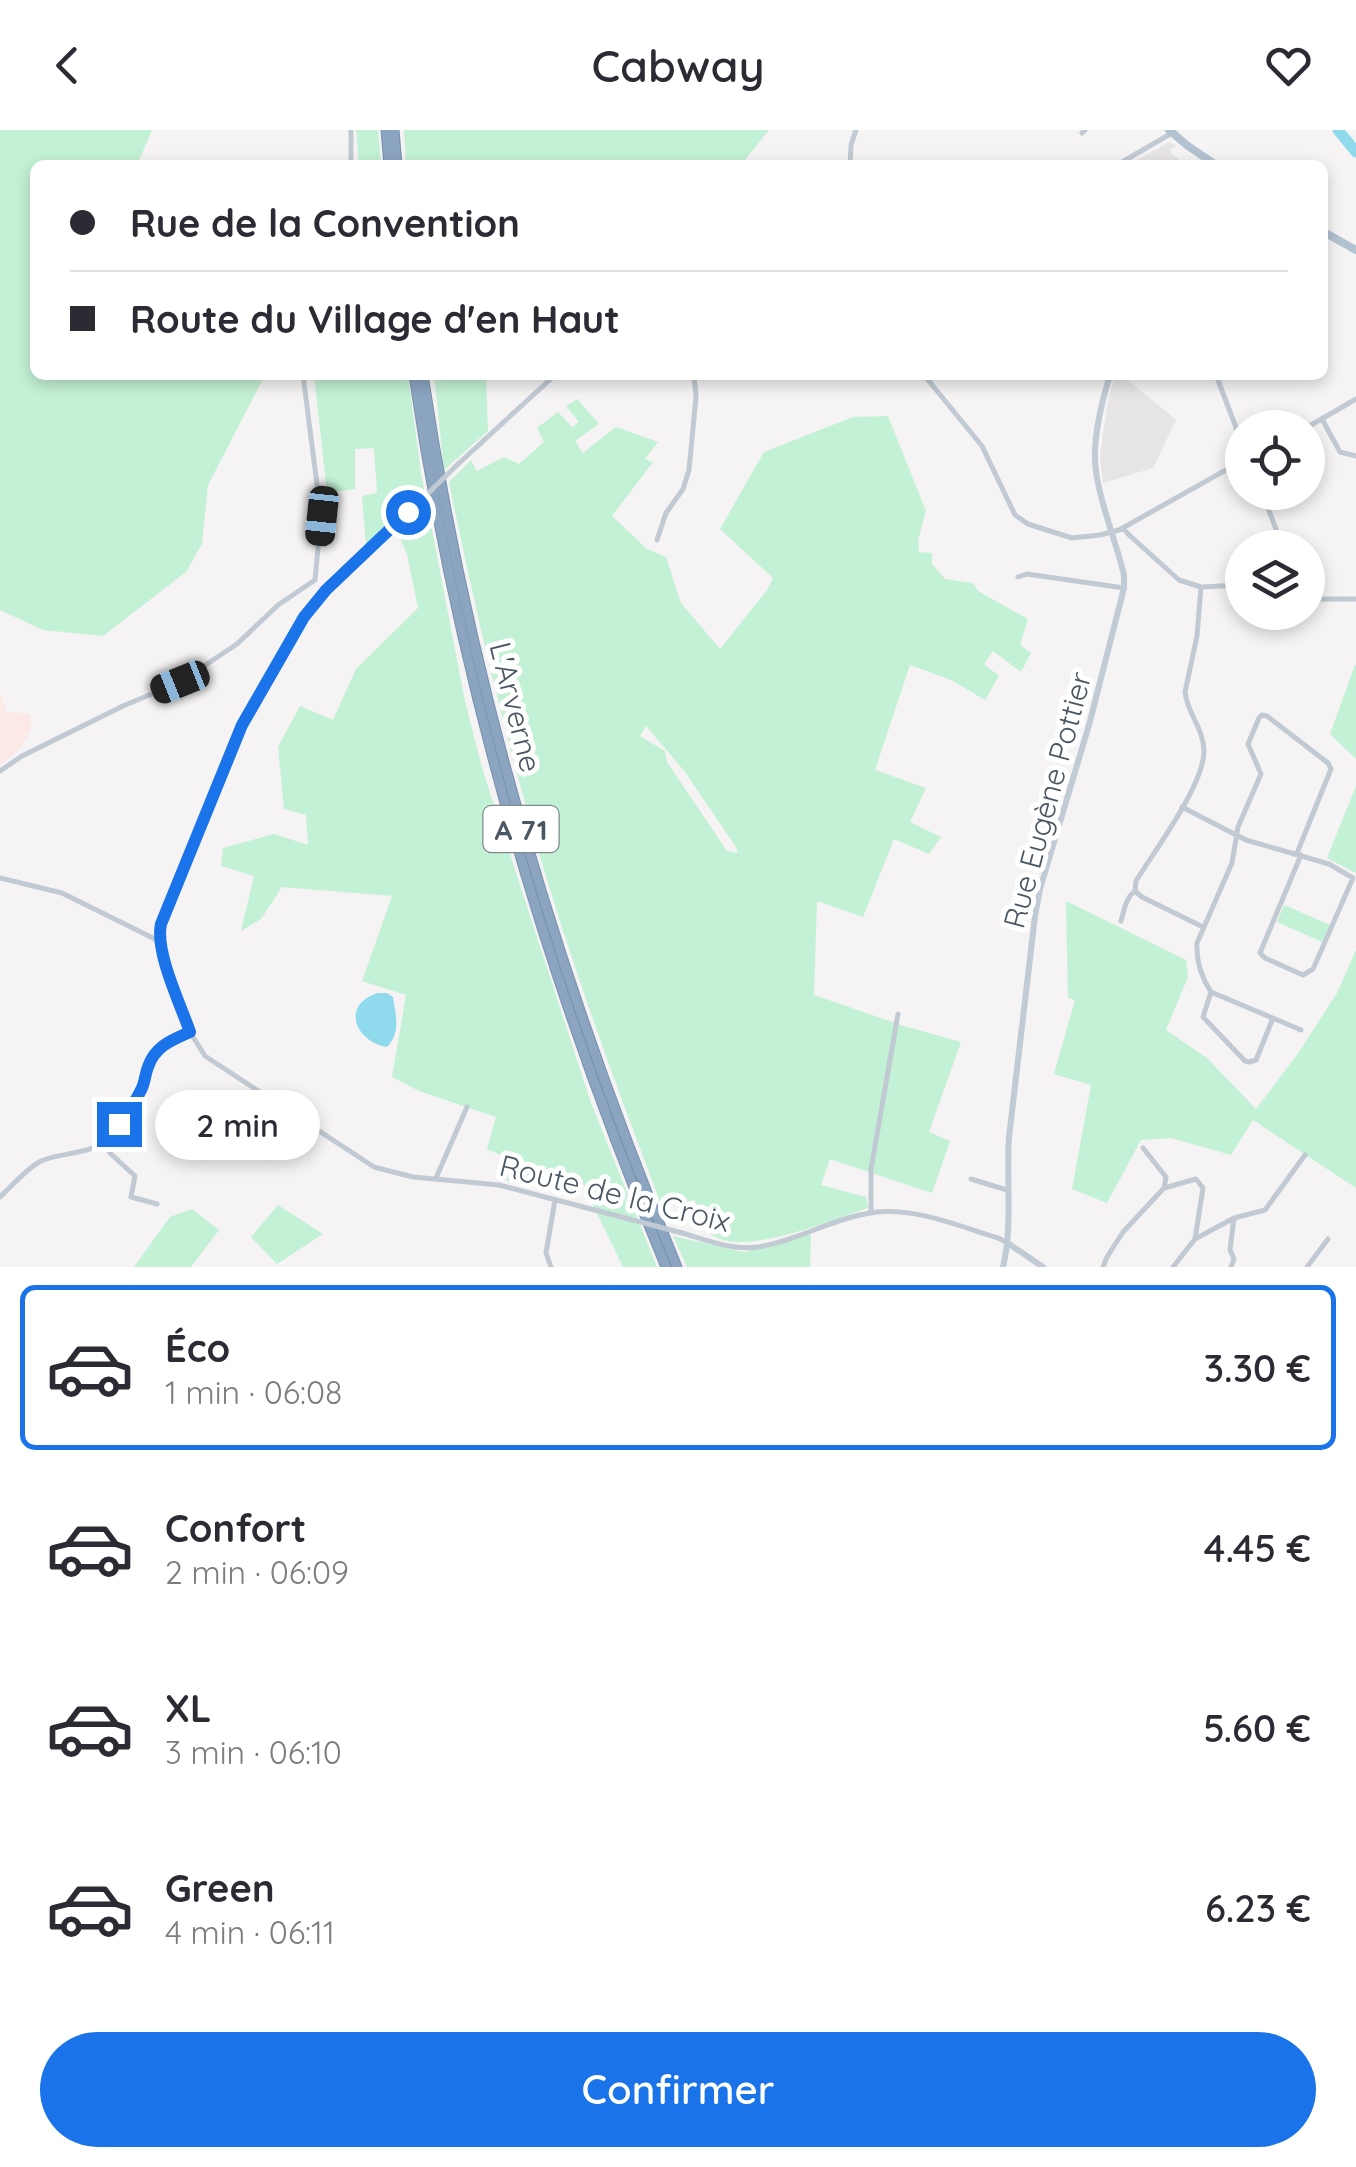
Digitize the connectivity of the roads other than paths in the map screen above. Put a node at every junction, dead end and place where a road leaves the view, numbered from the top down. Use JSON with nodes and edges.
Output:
{"nodes":[{"id":1,"x":351,"y":130,"type":"edge"},
{"id":2,"x":386,"y":130,"type":"edge"},
{"id":3,"x":394,"y":130,"type":"edge"},
{"id":4,"x":856,"y":130,"type":"edge"},
{"id":5,"x":1171,"y":131,"type":"edge"},
{"id":6,"x":1133,"y":156,"type":"junction"},
{"id":7,"x":350,"y":160,"type":"edge"},
{"id":8,"x":389,"y":160,"type":"edge"},
{"id":9,"x":397,"y":160,"type":"edge"},
{"id":10,"x":850,"y":160,"type":"edge"},
{"id":11,"x":1126,"y":160,"type":"edge"},
{"id":12,"x":1135,"y":160,"type":"edge"},
{"id":13,"x":1209,"y":160,"type":"edge"},
{"id":14,"x":1328,"y":234,"type":"edge"},
{"id":15,"x":1356,"y":250,"type":"edge"},
{"id":16,"x":304,"y":380,"type":"edge"},
{"id":17,"x":415,"y":380,"type":"edge"},
{"id":18,"x":424,"y":380,"type":"edge"},
{"id":19,"x":550,"y":380,"type":"edge"},
{"id":20,"x":694,"y":380,"type":"edge"},
{"id":21,"x":928,"y":380,"type":"edge"},
{"id":22,"x":1108,"y":380,"type":"edge"},
{"id":23,"x":1218,"y":380,"type":"edge"},
{"id":24,"x":1356,"y":400,"type":"edge"},
{"id":25,"x":1230,"y":410,"type":"edge"},
{"id":26,"x":1325,"y":416,"type":"edge"},
{"id":27,"x":1325,"y":424,"type":"edge"},
{"id":28,"x":1355,"y":457,"type":"edge"},
{"id":29,"x":1225,"y":471,"type":"edge"},
{"id":30,"x":1123,"y":528,"type":"junction"},
{"id":31,"x":1113,"y":532,"type":"junction"},
{"id":32,"x":657,"y":540,"type":"dead end"},
{"id":33,"x":1018,"y":576,"type":"dead end"},
{"id":34,"x":315,"y":580,"type":"junction"},
{"id":35,"x":1225,"y":586,"type":"edge"},
{"id":36,"x":1201,"y":587,"type":"junction"},
{"id":37,"x":1124,"y":588,"type":"junction"},
{"id":38,"x":326,"y":590,"type":"junction"},
{"id":39,"x":1325,"y":599,"type":"edge"},
{"id":40,"x":1356,"y":599,"type":"edge"},
{"id":41,"x":0,"y":771,"type":"edge"},
{"id":42,"x":1182,"y":807,"type":"junction"},
{"id":43,"x":1237,"y":836,"type":"junction"},
{"id":44,"x":1299,"y":854,"type":"junction"},
{"id":45,"x":0,"y":878,"type":"edge"},
{"id":46,"x":1135,"y":891,"type":"junction"},
{"id":47,"x":1121,"y":921,"type":"dead end"},
{"id":48,"x":1203,"y":928,"type":"junction"},
{"id":49,"x":159,"y":942,"type":"junction"},
{"id":50,"x":1211,"y":992,"type":"junction"},
{"id":51,"x":898,"y":1014,"type":"dead end"},
{"id":52,"x":1273,"y":1018,"type":"junction"},
{"id":53,"x":1301,"y":1030,"type":"dead end"},
{"id":54,"x":190,"y":1032,"type":"junction"},
{"id":55,"x":467,"y":1108,"type":"dead end"},
{"id":56,"x":104,"y":1142,"type":"junction"},
{"id":57,"x":1142,"y":1148,"type":"dead end"},
{"id":58,"x":1305,"y":1155,"type":"dead end"},
{"id":59,"x":436,"y":1179,"type":"junction"},
{"id":60,"x":971,"y":1179,"type":"dead end"},
{"id":61,"x":1164,"y":1188,"type":"junction"},
{"id":62,"x":1007,"y":1190,"type":"junction"},
{"id":63,"x":0,"y":1197,"type":"edge"},
{"id":64,"x":555,"y":1200,"type":"junction"},
{"id":65,"x":158,"y":1204,"type":"dead end"},
{"id":66,"x":871,"y":1212,"type":"junction"},
{"id":67,"x":1234,"y":1218,"type":"junction"},
{"id":68,"x":1195,"y":1239,"type":"junction"},
{"id":69,"x":1328,"y":1239,"type":"dead end"},
{"id":70,"x":1008,"y":1244,"type":"junction"},
{"id":71,"x":551,"y":1267,"type":"edge"},
{"id":72,"x":666,"y":1267,"type":"edge"},
{"id":73,"x":677,"y":1267,"type":"edge"},
{"id":74,"x":1002,"y":1267,"type":"edge"},
{"id":75,"x":1043,"y":1267,"type":"edge"},
{"id":76,"x":1103,"y":1267,"type":"edge"},
{"id":77,"x":1173,"y":1267,"type":"edge"},
{"id":78,"x":1232,"y":1267,"type":"edge"},
{"id":79,"x":1307,"y":1267,"type":"edge"}],
"edges":[{"from":1,"to":7,"type":"street"},
{"from":2,"to":8,"type":"highway"},
{"from":3,"to":9,"type":"highway"},
{"from":4,"to":10,"type":"street"},
{"from":5,"to":6,"type":"street"},
{"from":5,"to":13,"type":"main road"},
{"from":6,"to":11,"type":"street"},
{"from":6,"to":12,"type":"street"},
{"from":14,"to":15,"type":"main road"},
{"from":16,"to":34,"type":"street"},
{"from":17,"to":72,"type":"highway","name":"L'Arverne","number":"A 71"},
{"from":18,"to":73,"type":"highway","name":"L'Arverne","number":"A 71"},
{"from":19,"to":38,"type":"street","bridge":true},
{"from":20,"to":32,"type":"street"},
{"from":21,"to":31,"type":"street"},
{"from":22,"to":31,"type":"street","name":"Rue Eugène Pottier"},
{"from":23,"to":25,"type":"street"},
{"from":24,"to":26,"type":"street"},
{"from":27,"to":28,"type":"street"},
{"from":29,"to":30,"type":"street"},
{"from":30,"to":31,"type":"street"},
{"from":30,"to":36,"type":"street"},
{"from":31,"to":37,"type":"street","name":"Rue Eugène Pottier"},
{"from":33,"to":37,"type":"street"},
{"from":34,"to":38,"type":"street"},
{"from":34,"to":41,"type":"street"},
{"from":35,"to":36,"type":"street"},
{"from":36,"to":42,"type":"street"},
{"from":37,"to":62,"type":"street","name":"Rue Eugène Pottier"},
{"from":38,"to":49,"type":"street"},
{"from":39,"to":40,"type":"street"},
{"from":42,"to":43,"type":"street"},
{"from":42,"to":46,"type":"street"},
{"from":43,"to":44,"type":"street"},
{"from":43,"to":44,"type":"street"},
{"from":43,"to":48,"type":"street"},
{"from":44,"to":44,"type":"street"},
{"from":45,"to":49,"type":"street"},
{"from":46,"to":47,"type":"street"},
{"from":46,"to":48,"type":"street"},
{"from":48,"to":50,"type":"street"},
{"from":49,"to":54,"type":"street"},
{"from":50,"to":52,"type":"street"},
{"from":50,"to":52,"type":"street"},
{"from":51,"to":66,"type":"street"},
{"from":52,"to":53,"type":"street"},
{"from":54,"to":56,"type":"street"},
{"from":54,"to":59,"type":"street","name":"Route de la Croix"},
{"from":55,"to":59,"type":"street"},
{"from":56,"to":63,"type":"street"},
{"from":56,"to":65,"type":"street"},
{"from":57,"to":61,"type":"street"},
{"from":58,"to":67,"type":"street"},
{"from":59,"to":64,"type":"street","name":"Route de la Croix"},
{"from":60,"to":62,"type":"street"},
{"from":61,"to":68,"type":"street"},
{"from":61,"to":76,"type":"street"},
{"from":62,"to":70,"type":"street","name":"Rue Eugène Pottier"},
{"from":64,"to":66,"type":"street","name":"Route de la Croix","bridge":true},
{"from":64,"to":71,"type":"street"},
{"from":66,"to":70,"type":"street","name":"Route de la Croix"},
{"from":67,"to":68,"type":"street"},
{"from":67,"to":78,"type":"street"},
{"from":68,"to":77,"type":"street"},
{"from":69,"to":79,"type":"street"},
{"from":70,"to":74,"type":"street","name":"Rue Eugène Pottier"},
{"from":70,"to":75,"type":"street"}]}
